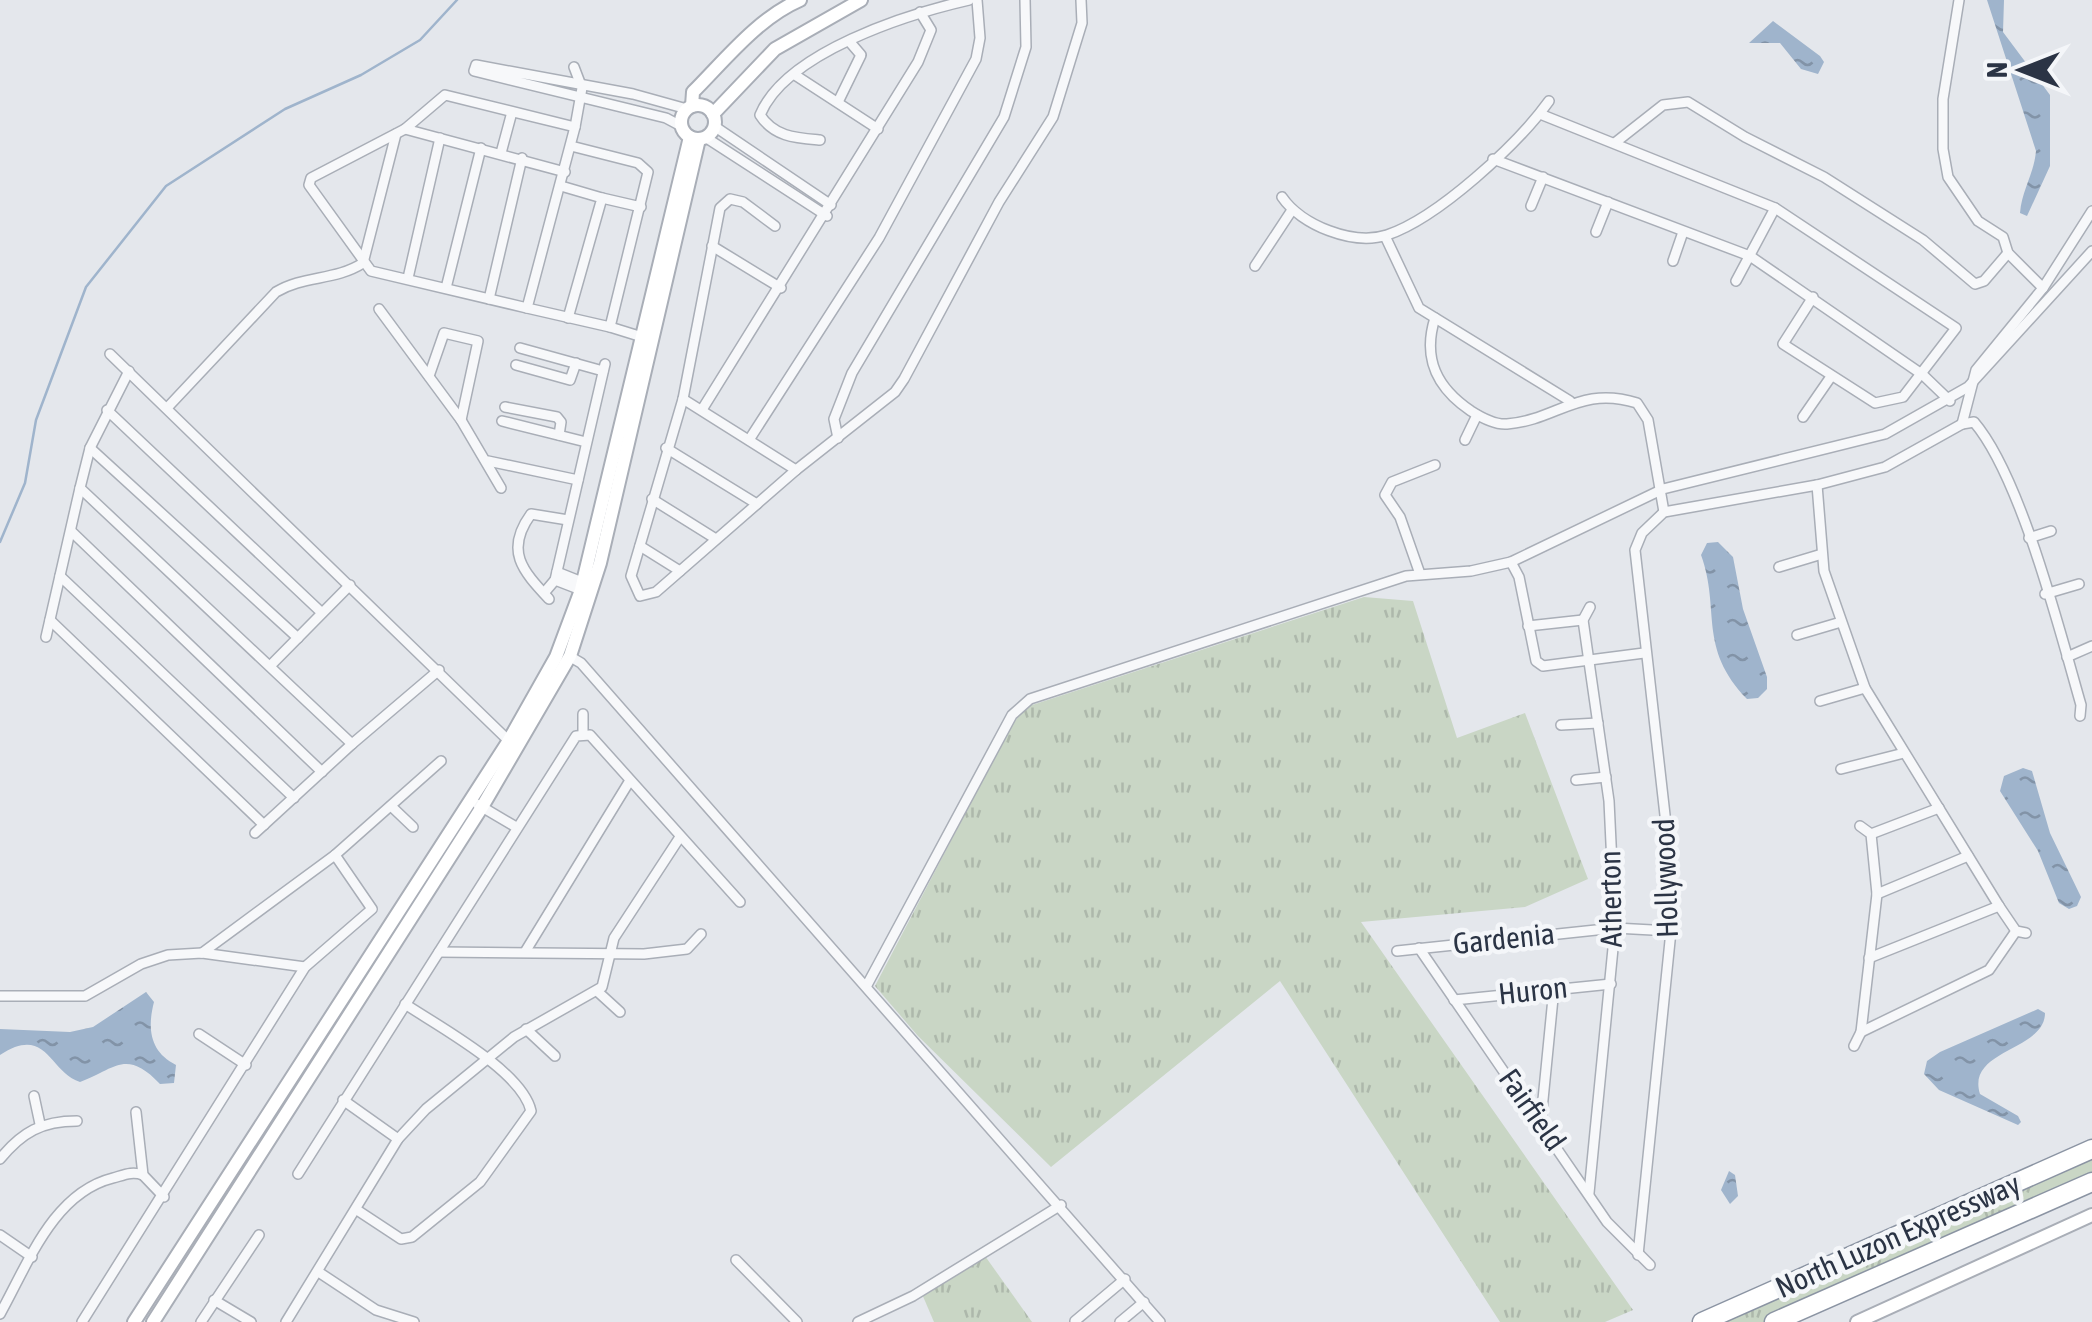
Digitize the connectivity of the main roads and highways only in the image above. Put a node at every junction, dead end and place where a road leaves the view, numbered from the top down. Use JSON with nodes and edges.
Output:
{"nodes":[{"id":1,"x":2092,"y":1149,"type":"edge"},
{"id":2,"x":2092,"y":1182,"type":"edge"},
{"id":3,"x":1702,"y":1322,"type":"edge"},
{"id":4,"x":1774,"y":1322,"type":"edge"}],
"edges":[{"from":1,"to":3,"type":"highway","name":"North Luzon Expressway"},
{"from":2,"to":4,"type":"highway","name":"North Luzon Expressway"}]}
